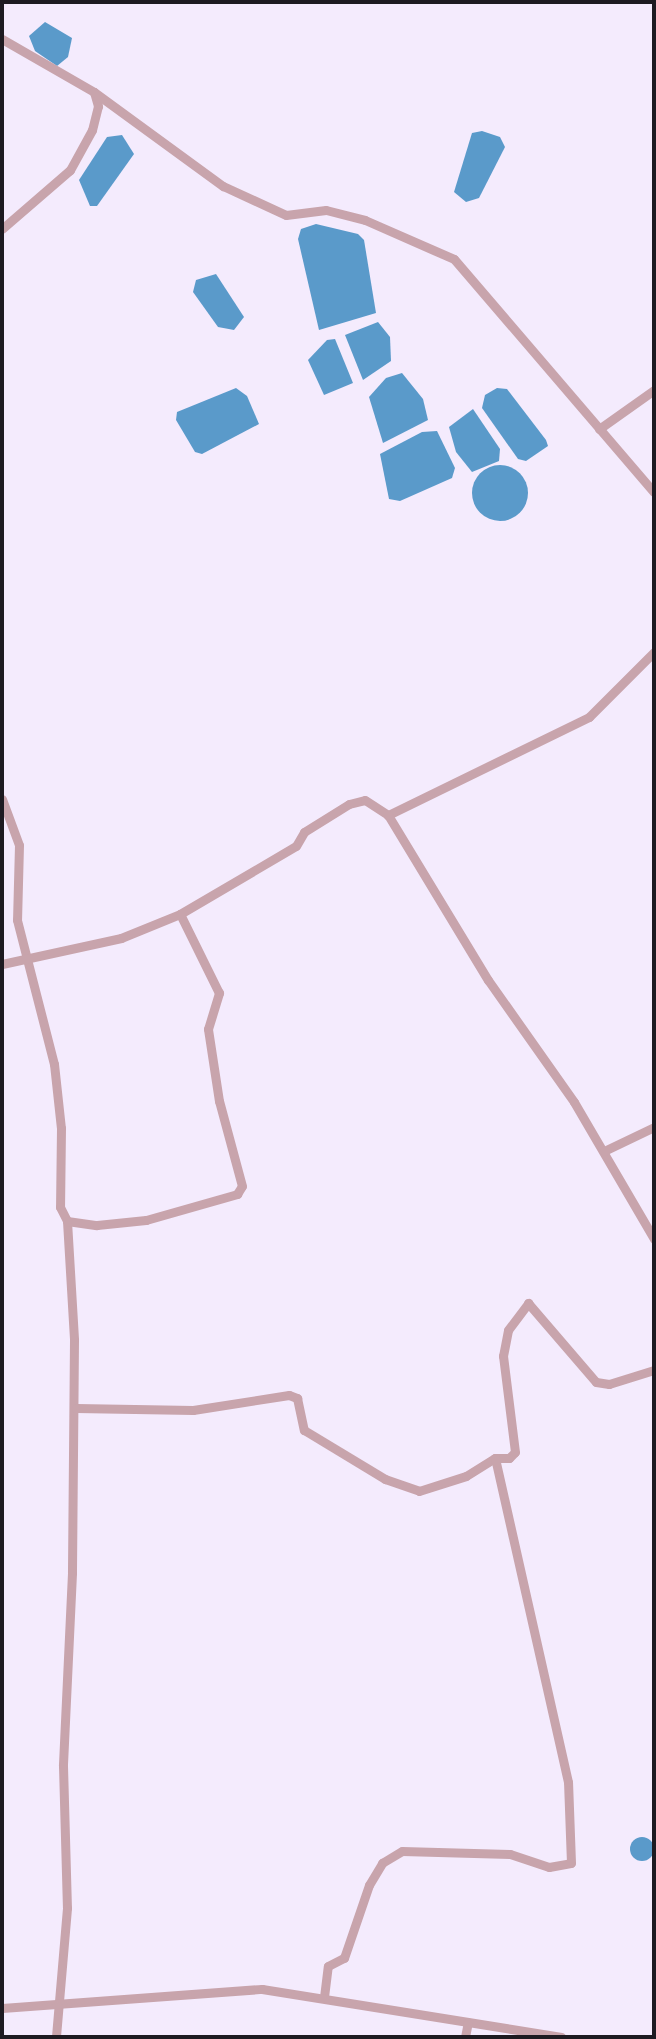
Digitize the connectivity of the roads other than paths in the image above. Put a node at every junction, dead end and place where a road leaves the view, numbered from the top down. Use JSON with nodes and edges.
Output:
{"nodes":[{"id":1,"x":2,"y":39,"type":"edge"},
{"id":2,"x":94,"y":92,"type":"junction"},
{"id":3,"x":2,"y":229,"type":"edge"},
{"id":4,"x":654,"y":390,"type":"edge"},
{"id":5,"x":599,"y":429,"type":"junction"},
{"id":6,"x":654,"y":492,"type":"edge"},
{"id":7,"x":654,"y":652,"type":"edge"},
{"id":8,"x":2,"y":799,"type":"edge"},
{"id":9,"x":388,"y":815,"type":"junction"},
{"id":10,"x":180,"y":914,"type":"junction"},
{"id":11,"x":27,"y":961,"type":"junction"},
{"id":12,"x":2,"y":964,"type":"edge"},
{"id":13,"x":654,"y":1127,"type":"edge"},
{"id":14,"x":604,"y":1151,"type":"junction"},
{"id":15,"x":67,"y":1221,"type":"junction"},
{"id":16,"x":654,"y":1239,"type":"edge"},
{"id":17,"x":654,"y":1370,"type":"edge"},
{"id":18,"x":76,"y":1408,"type":"junction"},
{"id":19,"x":495,"y":1458,"type":"junction"},
{"id":20,"x":324,"y":1997,"type":"junction"},
{"id":21,"x":62,"y":1999,"type":"junction"},
{"id":22,"x":2,"y":2008,"type":"edge"},
{"id":23,"x":468,"y":2022,"type":"junction"},
{"id":24,"x":56,"y":2037,"type":"edge"},
{"id":25,"x":465,"y":2037,"type":"edge"},
{"id":26,"x":561,"y":2037,"type":"edge"}],
"edges":[{"from":1,"to":2,"type":"street"},
{"from":2,"to":3,"type":"street"},
{"from":2,"to":5,"type":"street"},
{"from":4,"to":5,"type":"street"},
{"from":5,"to":6,"type":"street"},
{"from":7,"to":9,"type":"street"},
{"from":8,"to":11,"type":"street"},
{"from":9,"to":10,"type":"street"},
{"from":9,"to":14,"type":"street"},
{"from":10,"to":11,"type":"street"},
{"from":10,"to":15,"type":"street"},
{"from":11,"to":12,"type":"street"},
{"from":11,"to":15,"type":"street"},
{"from":13,"to":14,"type":"street"},
{"from":14,"to":16,"type":"street"},
{"from":15,"to":18,"type":"street"},
{"from":17,"to":19,"type":"street"},
{"from":18,"to":19,"type":"street"},
{"from":18,"to":21,"type":"street"},
{"from":19,"to":20,"type":"street"},
{"from":20,"to":21,"type":"street"},
{"from":20,"to":23,"type":"street"},
{"from":21,"to":22,"type":"street"},
{"from":21,"to":24,"type":"street"},
{"from":23,"to":25,"type":"street"},
{"from":23,"to":26,"type":"street"}]}
